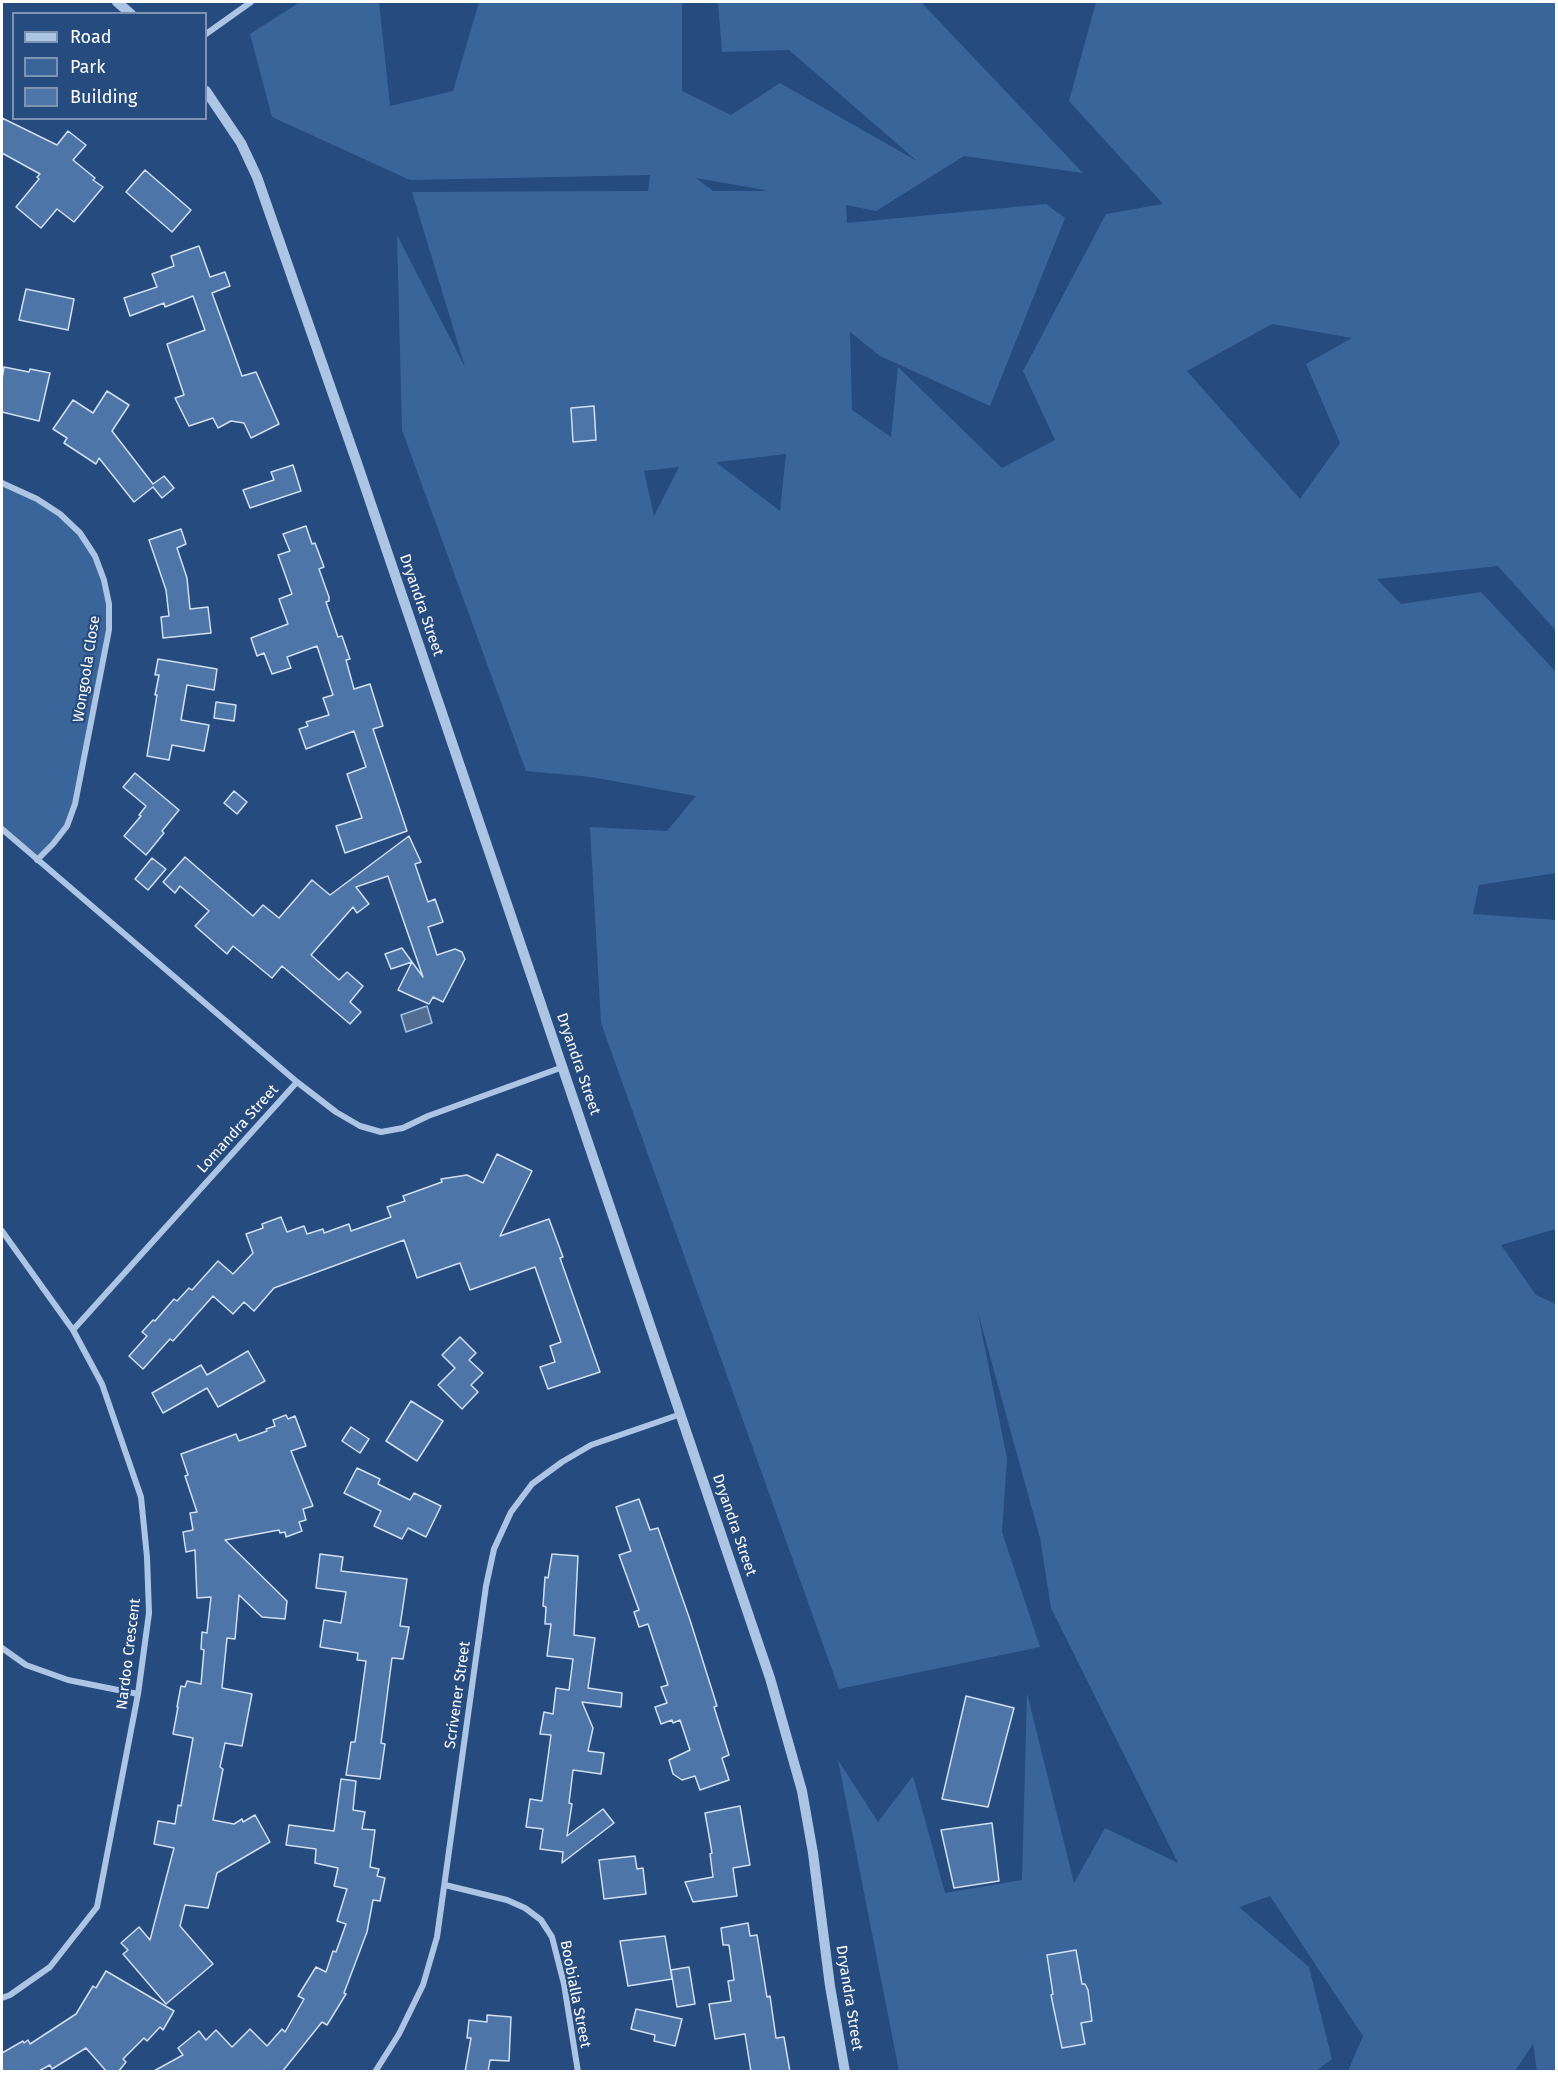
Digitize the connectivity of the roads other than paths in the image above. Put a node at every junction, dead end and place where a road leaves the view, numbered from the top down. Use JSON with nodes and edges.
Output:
{"nodes":[{"id":1,"x":117,"y":2,"type":"edge"},
{"id":2,"x":251,"y":2,"type":"edge"},
{"id":3,"x":129,"y":12,"type":"edge"},
{"id":4,"x":207,"y":33,"type":"edge"},
{"id":5,"x":207,"y":92,"type":"edge"},
{"id":6,"x":2,"y":483,"type":"edge"},
{"id":7,"x":2,"y":830,"type":"edge"},
{"id":8,"x":37,"y":860,"type":"junction"},
{"id":9,"x":564,"y":1067,"type":"junction"},
{"id":10,"x":297,"y":1082,"type":"junction"},
{"id":11,"x":2,"y":1231,"type":"edge"},
{"id":12,"x":73,"y":1330,"type":"junction"},
{"id":13,"x":681,"y":1414,"type":"junction"},
{"id":14,"x":2,"y":1648,"type":"edge"},
{"id":15,"x":138,"y":1694,"type":"junction"},
{"id":16,"x":445,"y":1886,"type":"junction"},
{"id":17,"x":2,"y":1998,"type":"edge"},
{"id":18,"x":375,"y":2072,"type":"edge"},
{"id":19,"x":578,"y":2072,"type":"edge"},
{"id":20,"x":845,"y":2072,"type":"edge"}],
"edges":[{"from":1,"to":3,"type":"street"},
{"from":2,"to":4,"type":"street"},
{"from":5,"to":9,"type":"street","name":"Dryandra Street"},
{"from":6,"to":8,"type":"street","name":"Wongoola Close"},
{"from":7,"to":8,"type":"street"},
{"from":8,"to":10,"type":"street"},
{"from":9,"to":10,"type":"street","name":"Lomandra Street"},
{"from":9,"to":13,"type":"street","name":"Dryandra Street"},
{"from":10,"to":12,"type":"street","name":"Lomandra Street"},
{"from":11,"to":12,"type":"street","name":"Nardoo Crescent"},
{"from":12,"to":15,"type":"street","name":"Nardoo Crescent"},
{"from":13,"to":16,"type":"street","name":"Scrivener Street"},
{"from":13,"to":20,"type":"street","name":"Dryandra Street"},
{"from":14,"to":15,"type":"street"},
{"from":15,"to":17,"type":"street","name":"Nardoo Crescent"},
{"from":16,"to":18,"type":"street","name":"Scrivener Street"},
{"from":16,"to":19,"type":"street","name":"Boobialla Street"}]}
